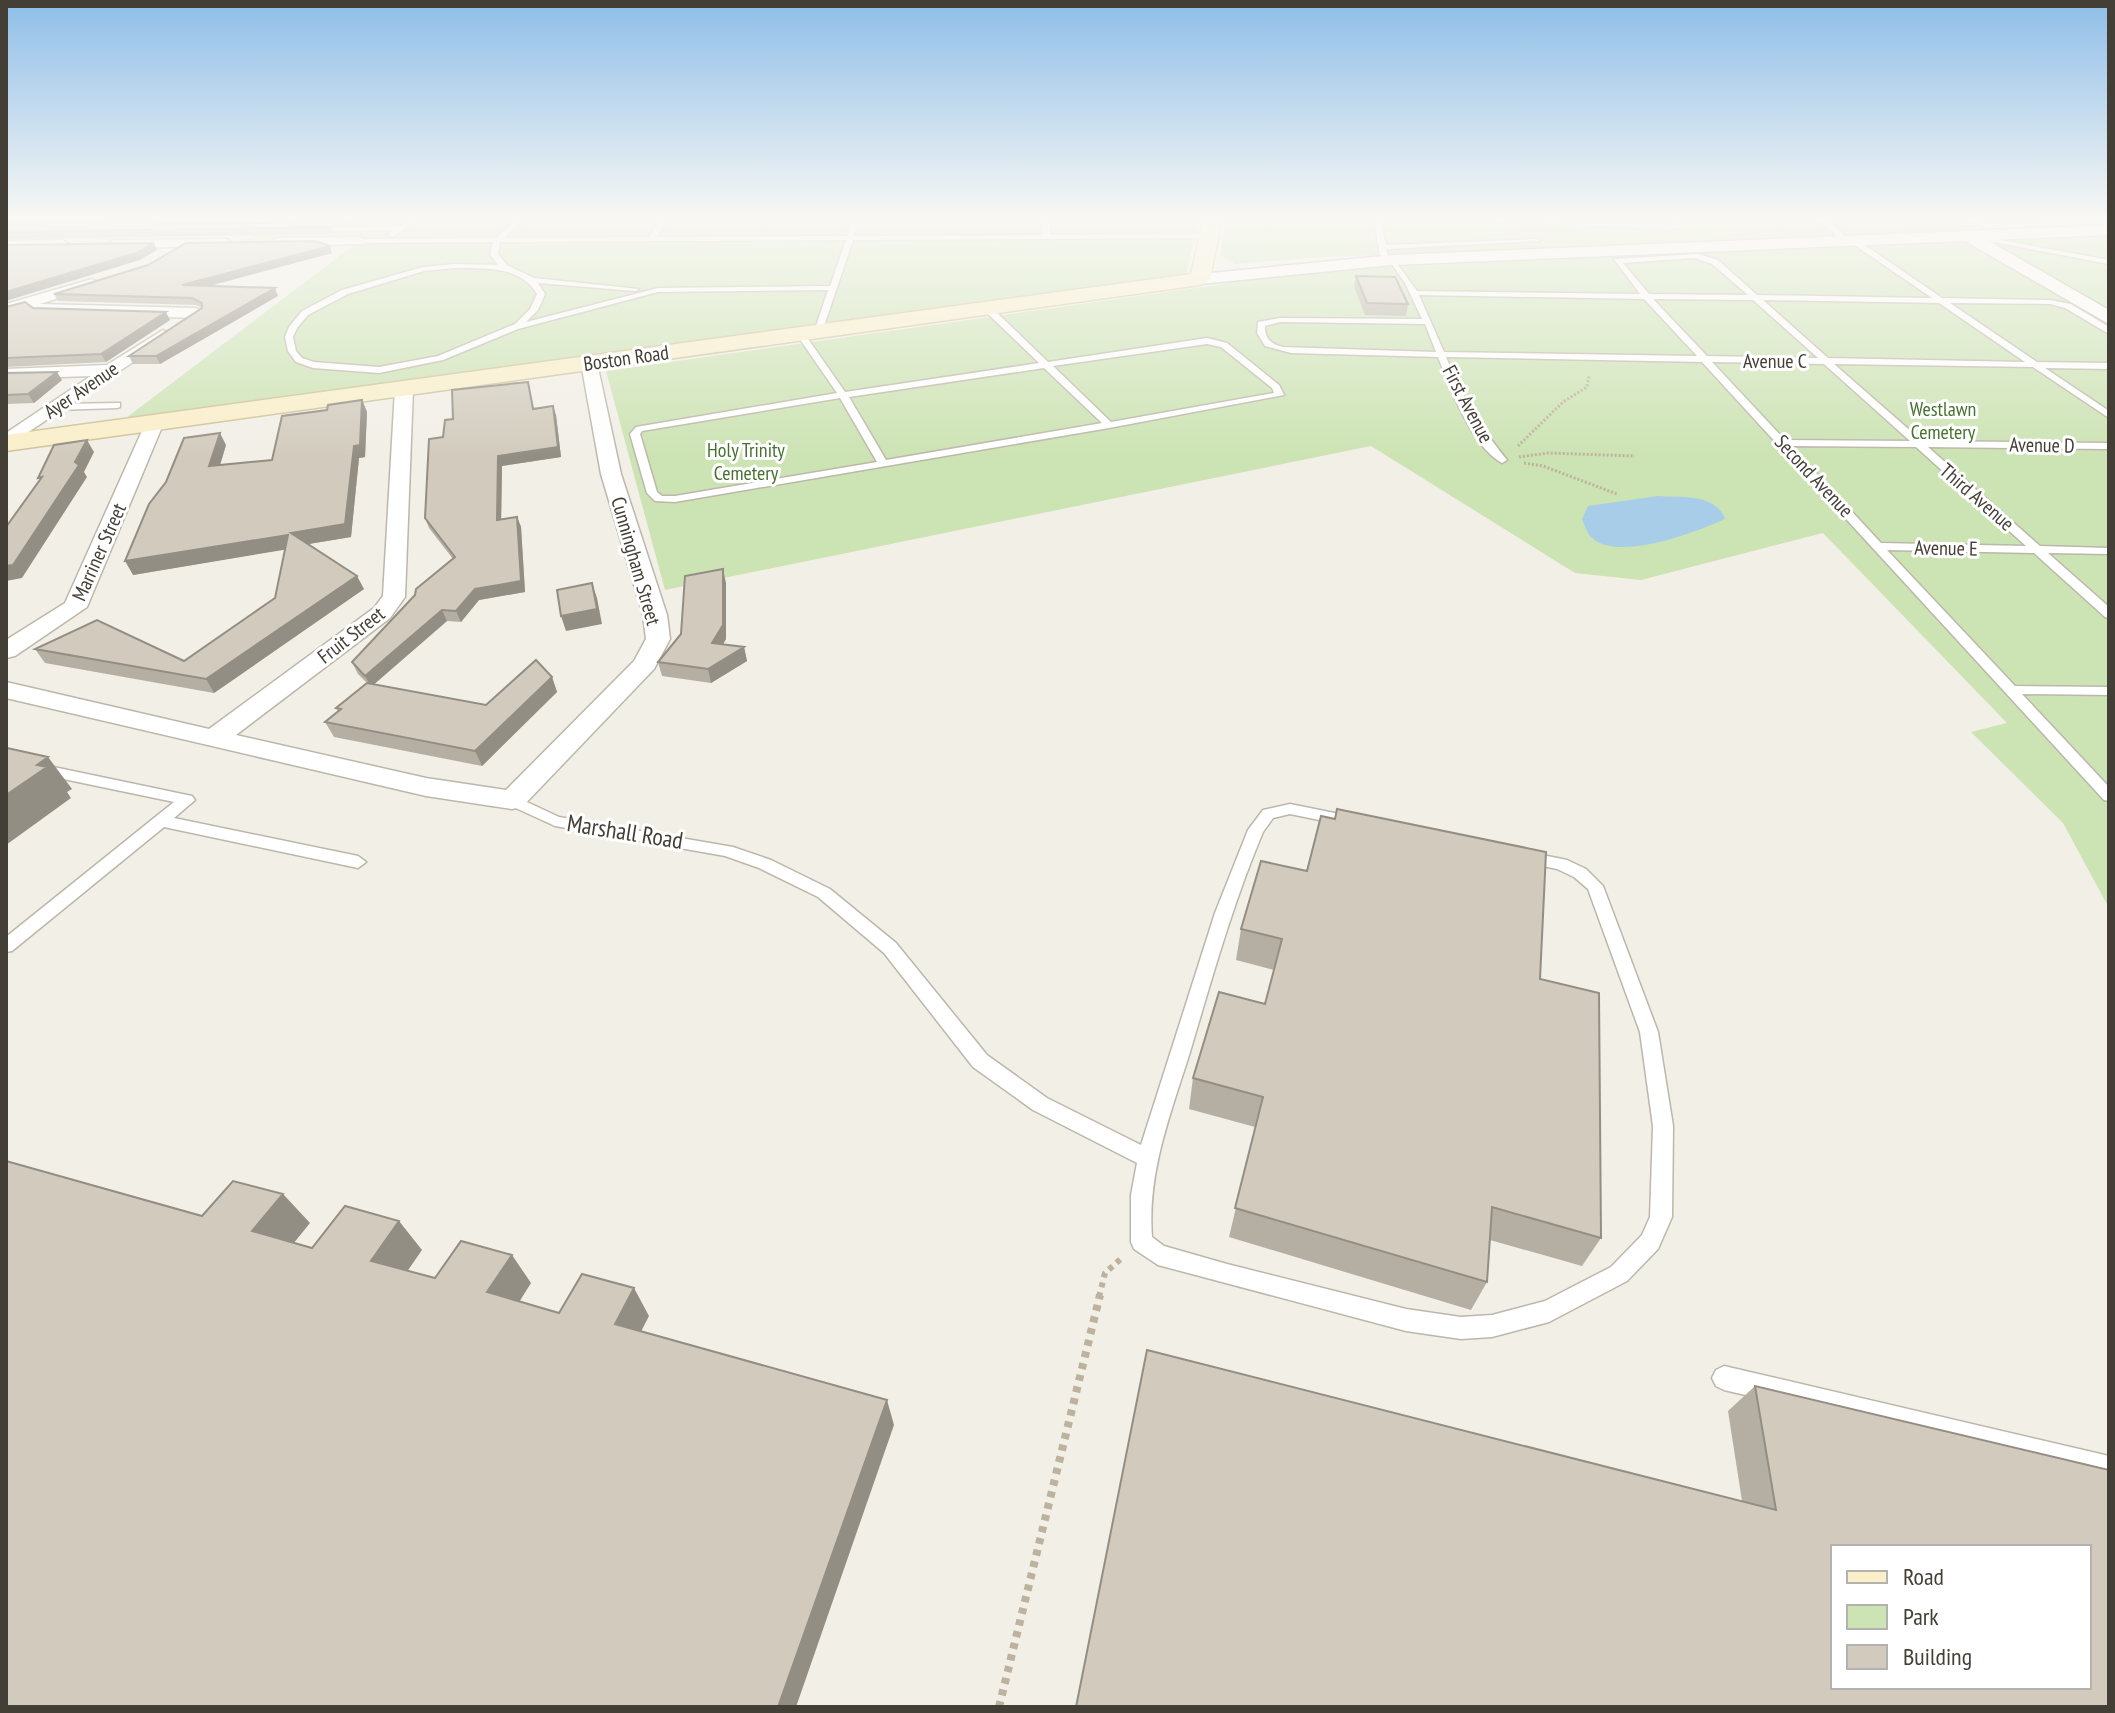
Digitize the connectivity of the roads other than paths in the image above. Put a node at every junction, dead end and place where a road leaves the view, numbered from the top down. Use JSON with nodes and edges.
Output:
{"nodes":[{"id":1,"x":41,"y":298,"type":"edge"},
{"id":2,"x":334,"y":298,"type":"edge"},
{"id":3,"x":540,"y":298,"type":"edge"},
{"id":4,"x":627,"y":298,"type":"edge"},
{"id":5,"x":828,"y":298,"type":"edge"},
{"id":6,"x":1066,"y":298,"type":"edge"},
{"id":7,"x":1415,"y":298,"type":"edge"},
{"id":8,"x":1648,"y":298,"type":"edge"},
{"id":9,"x":1698,"y":298,"type":"edge"},
{"id":10,"x":1938,"y":298,"type":"edge"},
{"id":11,"x":2078,"y":298,"type":"edge"},
{"id":12,"x":1755,"y":299,"type":"junction"},
{"id":13,"x":1941,"y":300,"type":"junction"},
{"id":14,"x":8,"y":308,"type":"edge"},
{"id":15,"x":988,"y":309,"type":"junction"},
{"id":16,"x":2109,"y":318,"type":"edge"},
{"id":17,"x":1427,"y":322,"type":"junction"},
{"id":18,"x":515,"y":327,"type":"junction"},
{"id":19,"x":2109,"y":331,"type":"edge"},
{"id":20,"x":810,"y":333,"type":"junction"},
{"id":21,"x":1441,"y":354,"type":"junction"},
{"id":22,"x":1705,"y":360,"type":"junction"},
{"id":23,"x":1825,"y":361,"type":"junction"},
{"id":24,"x":589,"y":363,"type":"junction"},
{"id":25,"x":1049,"y":365,"type":"junction"},
{"id":26,"x":2036,"y":365,"type":"junction"},
{"id":27,"x":2109,"y":366,"type":"edge"},
{"id":28,"x":111,"y":370,"type":"junction"},
{"id":29,"x":6,"y":374,"type":"edge"},
{"id":30,"x":404,"y":389,"type":"junction"},
{"id":31,"x":843,"y":395,"type":"junction"},
{"id":32,"x":117,"y":405,"type":"dead end"},
{"id":33,"x":57,"y":407,"type":"junction"},
{"id":34,"x":2109,"y":415,"type":"edge"},
{"id":35,"x":155,"y":422,"type":"junction"},
{"id":36,"x":1109,"y":425,"type":"junction"},
{"id":37,"x":6,"y":442,"type":"edge"},
{"id":38,"x":1783,"y":443,"type":"junction"},
{"id":39,"x":1915,"y":443,"type":"junction"},
{"id":40,"x":2109,"y":446,"type":"edge"},
{"id":41,"x":1502,"y":460,"type":"road end"},
{"id":42,"x":883,"y":464,"type":"junction"},
{"id":43,"x":1880,"y":546,"type":"junction"},
{"id":44,"x":2037,"y":550,"type":"junction"},
{"id":45,"x":2109,"y":551,"type":"edge"},
{"id":46,"x":2109,"y":614,"type":"edge"},
{"id":47,"x":6,"y":651,"type":"edge"},
{"id":48,"x":6,"y":690,"type":"edge"},
{"id":49,"x":2013,"y":690,"type":"junction"},
{"id":50,"x":2109,"y":691,"type":"edge"},
{"id":51,"x":214,"y":738,"type":"junction"},
{"id":52,"x":6,"y":762,"type":"edge"},
{"id":53,"x":2109,"y":796,"type":"edge"},
{"id":54,"x":512,"y":800,"type":"junction"},
{"id":55,"x":161,"y":821,"type":"junction"},
{"id":56,"x":358,"y":862,"type":"dead end"},
{"id":57,"x":6,"y":946,"type":"edge"},
{"id":58,"x":1148,"y":1159,"type":"junction"},
{"id":59,"x":1724,"y":1378,"type":"dead end"},
{"id":60,"x":2109,"y":1468,"type":"edge"}],
"edges":[{"from":1,"to":14,"type":"street"},
{"from":2,"to":18,"type":"lane"},
{"from":3,"to":18,"type":"lane"},
{"from":4,"to":18,"type":"lane"},
{"from":5,"to":20,"type":"lane"},
{"from":6,"to":15,"type":"main road","name":"Boston Road"},
{"from":7,"to":17,"type":"lane","name":"First Avenue"},
{"from":8,"to":22,"type":"lane","name":"Second Avenue"},
{"from":9,"to":12,"type":"lane"},
{"from":10,"to":13,"type":"lane"},
{"from":11,"to":16,"type":"street"},
{"from":12,"to":13,"type":"lane"},
{"from":12,"to":23,"type":"lane","name":"Third Avenue"},
{"from":13,"to":19,"type":"lane"},
{"from":13,"to":26,"type":"lane"},
{"from":14,"to":28,"type":"street","name":"Ayer Avenue"},
{"from":15,"to":20,"type":"main road","name":"Boston Road"},
{"from":15,"to":25,"type":"lane"},
{"from":17,"to":21,"type":"lane","name":"First Avenue"},
{"from":17,"to":21,"type":"lane","name":"Avenue C"},
{"from":20,"to":24,"type":"main road","name":"Boston Road"},
{"from":20,"to":31,"type":"lane"},
{"from":21,"to":22,"type":"lane","name":"Avenue C"},
{"from":21,"to":41,"type":"lane","name":"First Avenue"},
{"from":22,"to":23,"type":"lane","name":"Avenue C"},
{"from":22,"to":38,"type":"lane","name":"Second Avenue"},
{"from":23,"to":26,"type":"lane","name":"Avenue C"},
{"from":23,"to":39,"type":"lane","name":"Third Avenue"},
{"from":24,"to":30,"type":"main road","name":"Boston Road"},
{"from":24,"to":54,"type":"street","name":"Cunningham Street"},
{"from":25,"to":31,"type":"lane"},
{"from":25,"to":36,"type":"lane"},
{"from":25,"to":36,"type":"lane"},
{"from":26,"to":27,"type":"lane","name":"Avenue C"},
{"from":26,"to":34,"type":"lane"},
{"from":28,"to":29,"type":"street"},
{"from":28,"to":33,"type":"street","name":"Ayer Avenue"},
{"from":30,"to":35,"type":"main road","name":"Boston Road"},
{"from":30,"to":51,"type":"street","name":"Fruit Street"},
{"from":31,"to":42,"type":"lane"},
{"from":31,"to":42,"type":"lane"},
{"from":32,"to":33,"type":"lane"},
{"from":33,"to":37,"type":"street","name":"Ayer Avenue"},
{"from":35,"to":37,"type":"main road","name":"Boston Road"},
{"from":35,"to":47,"type":"street","name":"Marriner Street"},
{"from":36,"to":42,"type":"lane"},
{"from":38,"to":39,"type":"lane","name":"Avenue D"},
{"from":38,"to":43,"type":"lane","name":"Second Avenue"},
{"from":39,"to":40,"type":"lane","name":"Avenue D"},
{"from":39,"to":44,"type":"lane","name":"Third Avenue"},
{"from":43,"to":44,"type":"lane","name":"Avenue E"},
{"from":43,"to":49,"type":"lane","name":"Second Avenue"},
{"from":44,"to":45,"type":"lane","name":"Avenue E"},
{"from":44,"to":46,"type":"lane","name":"Third Avenue"},
{"from":48,"to":51,"type":"street","name":"Marshall Road"},
{"from":49,"to":50,"type":"lane"},
{"from":49,"to":53,"type":"lane","name":"Second Avenue"},
{"from":51,"to":54,"type":"street","name":"Marshall Road"},
{"from":52,"to":55,"type":"lane"},
{"from":54,"to":58,"type":"lane","name":"Marshall Road"},
{"from":55,"to":56,"type":"lane"},
{"from":55,"to":57,"type":"lane"},
{"from":58,"to":58,"type":"lane"},
{"from":59,"to":60,"type":"lane"}]}
